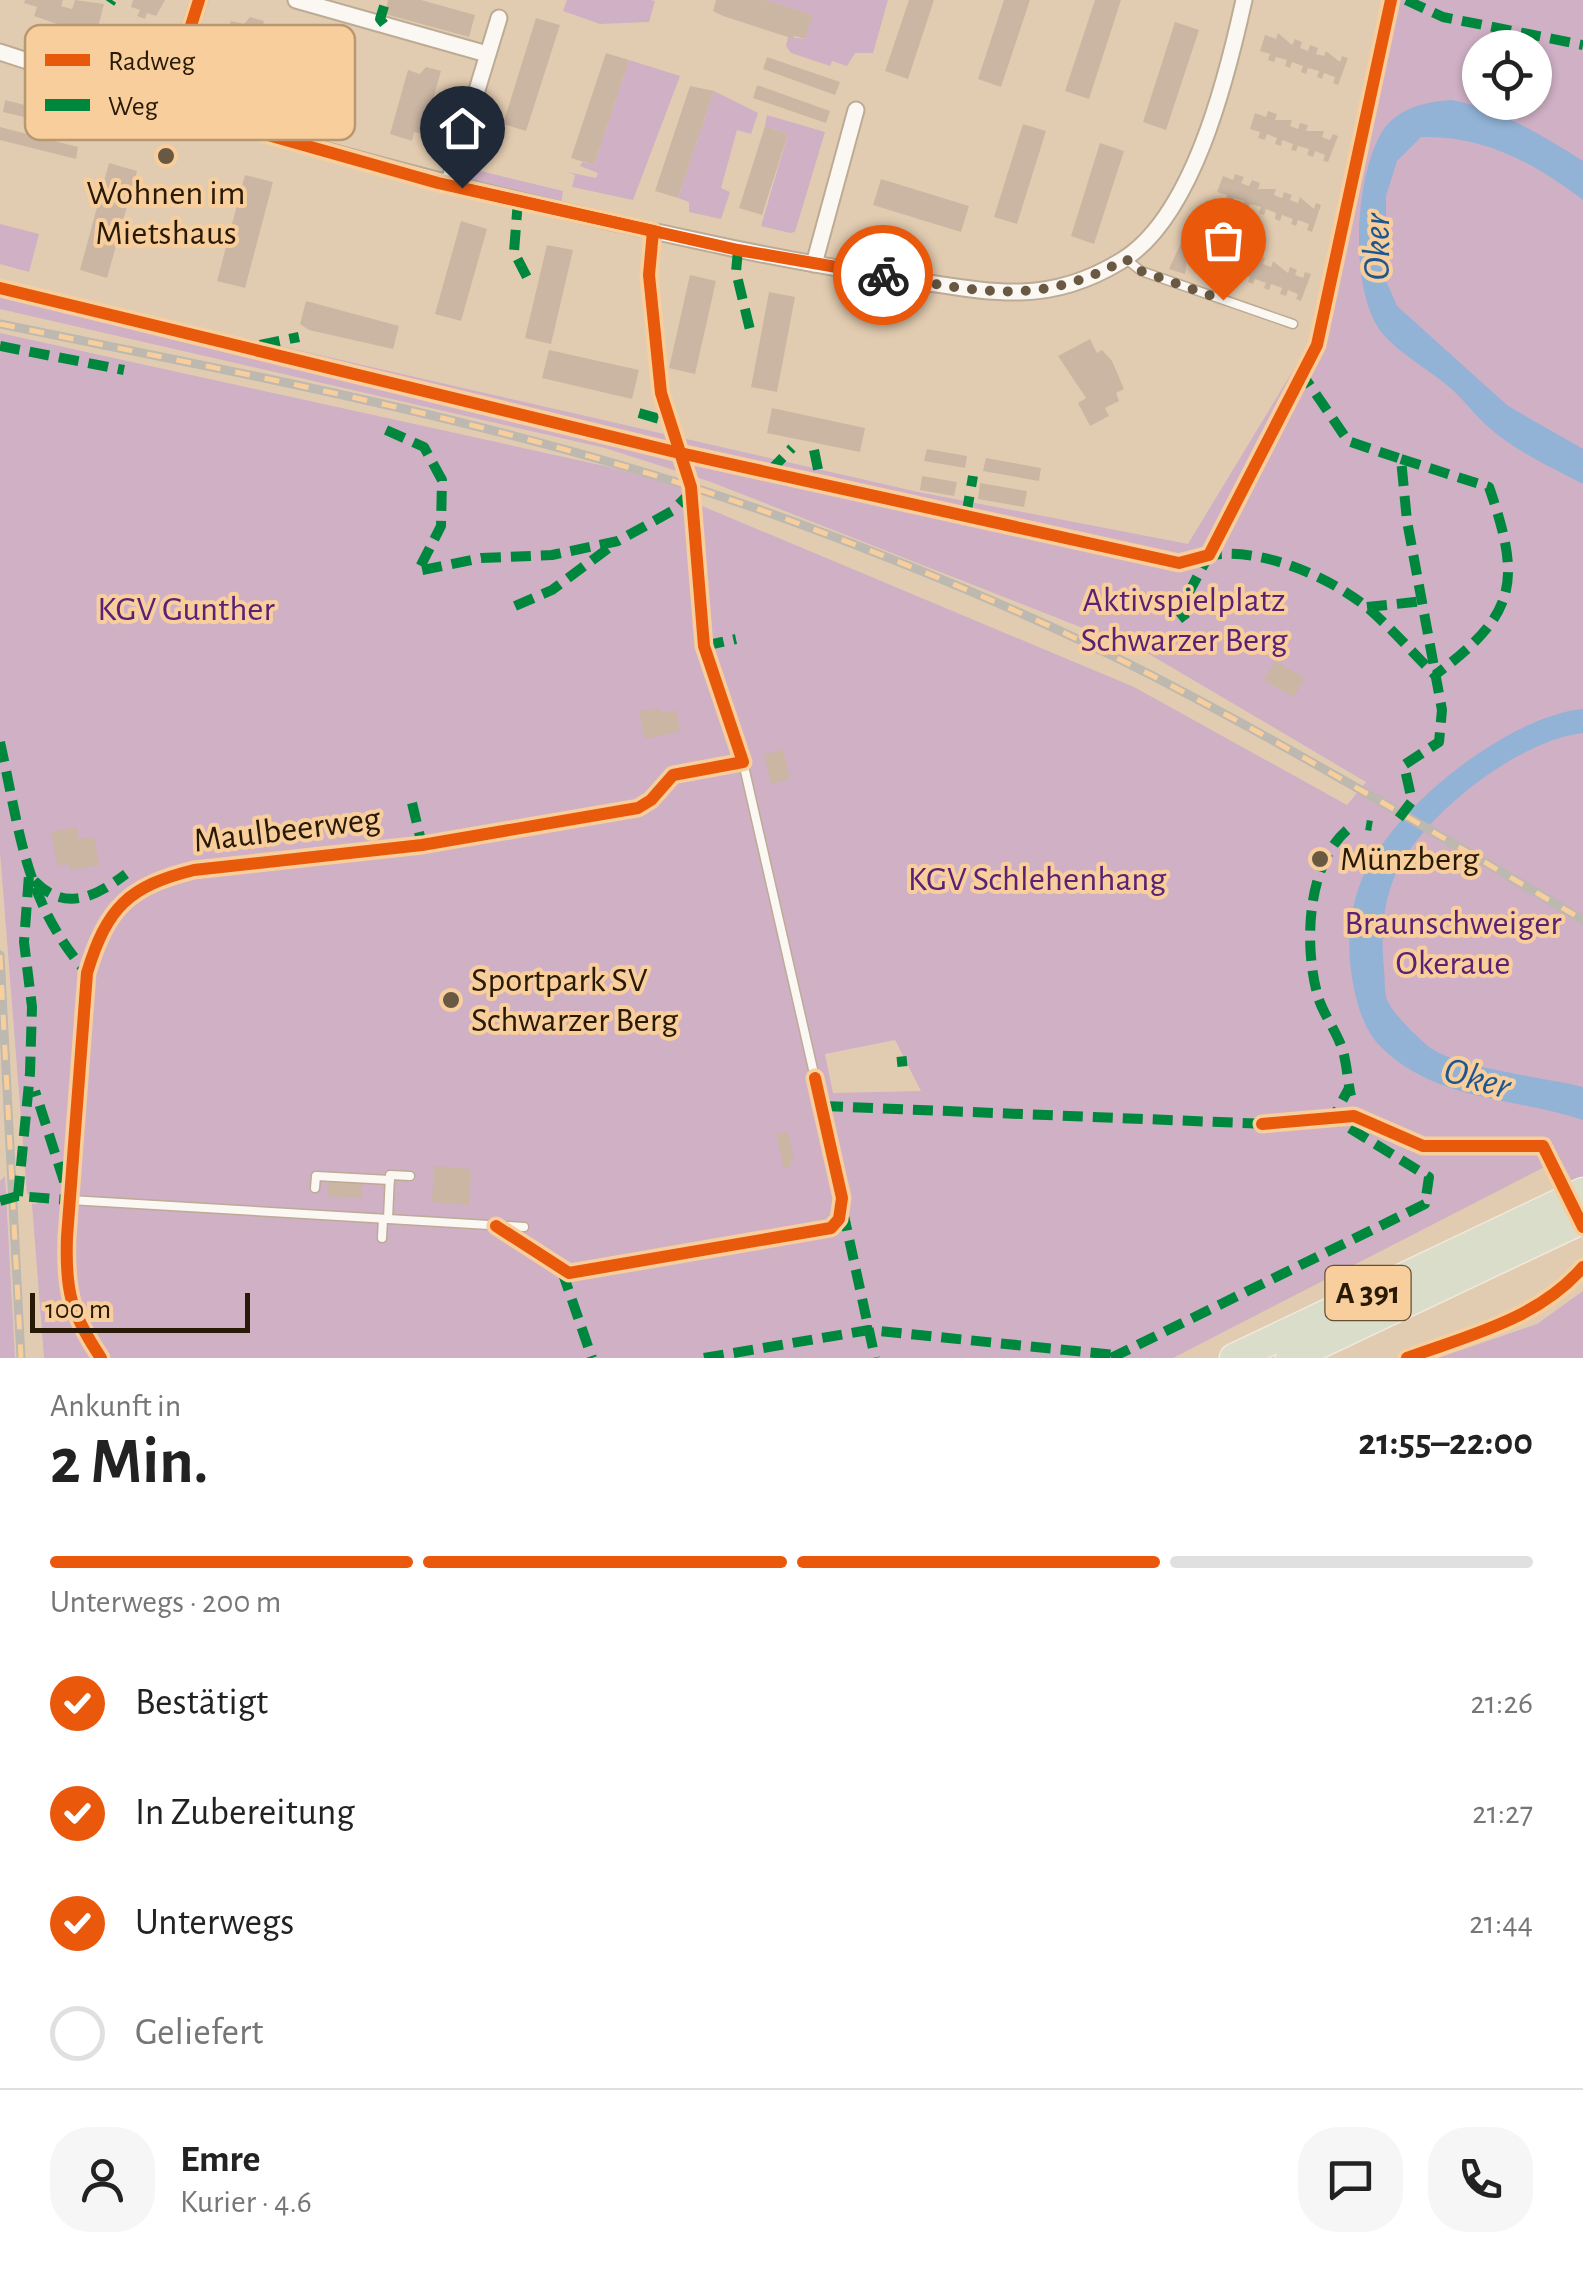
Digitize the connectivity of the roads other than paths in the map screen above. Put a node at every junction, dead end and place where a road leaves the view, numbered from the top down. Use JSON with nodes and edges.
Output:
{"nodes":[{"id":1,"x":200,"y":0,"type":"edge"},
{"id":2,"x":296,"y":0,"type":"edge"},
{"id":3,"x":1244,"y":0,"type":"edge"},
{"id":4,"x":499,"y":18,"type":"dead end"},
{"id":5,"x":192,"y":25,"type":"edge"},
{"id":6,"x":0,"y":52,"type":"edge"},
{"id":7,"x":487,"y":54,"type":"junction"},
{"id":8,"x":25,"y":60,"type":"edge"},
{"id":9,"x":856,"y":110,"type":"dead end"},
{"id":10,"x":287,"y":140,"type":"edge"},
{"id":11,"x":448,"y":185,"type":"junction"},
{"id":12,"x":653,"y":231,"type":"junction"},
{"id":13,"x":1126,"y":259,"type":"junction"},
{"id":14,"x":814,"y":264,"type":"junction"},
{"id":15,"x":1293,"y":324,"type":"dead end"},
{"id":16,"x":682,"y":454,"type":"dead end"},
{"id":17,"x":815,"y":1078,"type":"dead end"},
{"id":18,"x":410,"y":1176,"type":"dead end"},
{"id":19,"x":390,"y":1180,"type":"junction"},
{"id":20,"x":315,"y":1188,"type":"dead end"},
{"id":21,"x":1583,"y":1192,"type":"edge"},
{"id":22,"x":70,"y":1200,"type":"junction"},
{"id":23,"x":385,"y":1219,"type":"junction"},
{"id":24,"x":1583,"y":1219,"type":"edge"},
{"id":25,"x":524,"y":1227,"type":"dead end"},
{"id":26,"x":382,"y":1238,"type":"dead end"},
{"id":27,"x":1508,"y":1239,"type":"junction"},
{"id":28,"x":101,"y":1358,"type":"edge"},
{"id":29,"x":1234,"y":1358,"type":"edge"},
{"id":30,"x":1290,"y":1358,"type":"edge"}],
"edges":[{"from":1,"to":5,"type":"street"},
{"from":2,"to":7,"type":"street"},
{"from":3,"to":13,"type":"street"},
{"from":4,"to":7,"type":"street"},
{"from":6,"to":8,"type":"street"},
{"from":7,"to":11,"type":"street"},
{"from":9,"to":14,"type":"street"},
{"from":10,"to":11,"type":"street"},
{"from":11,"to":12,"type":"street"},
{"from":12,"to":14,"type":"street"},
{"from":12,"to":16,"type":"lane"},
{"from":13,"to":14,"type":"street"},
{"from":13,"to":15,"type":"lane"},
{"from":17,"to":22,"type":"lane","name":"Maulbeerweg"},
{"from":18,"to":19,"type":"lane"},
{"from":19,"to":20,"type":"lane"},
{"from":19,"to":23,"type":"lane"},
{"from":21,"to":27,"type":"highway","number":"A 391"},
{"from":22,"to":23,"type":"lane"},
{"from":22,"to":28,"type":"lane","name":"Maulbeerweg"},
{"from":23,"to":25,"type":"lane"},
{"from":23,"to":26,"type":"lane"},
{"from":24,"to":27,"type":"highway","number":"A 391"},
{"from":27,"to":29,"type":"highway","number":"A 391"},
{"from":27,"to":30,"type":"highway","number":"A 391"}]}
